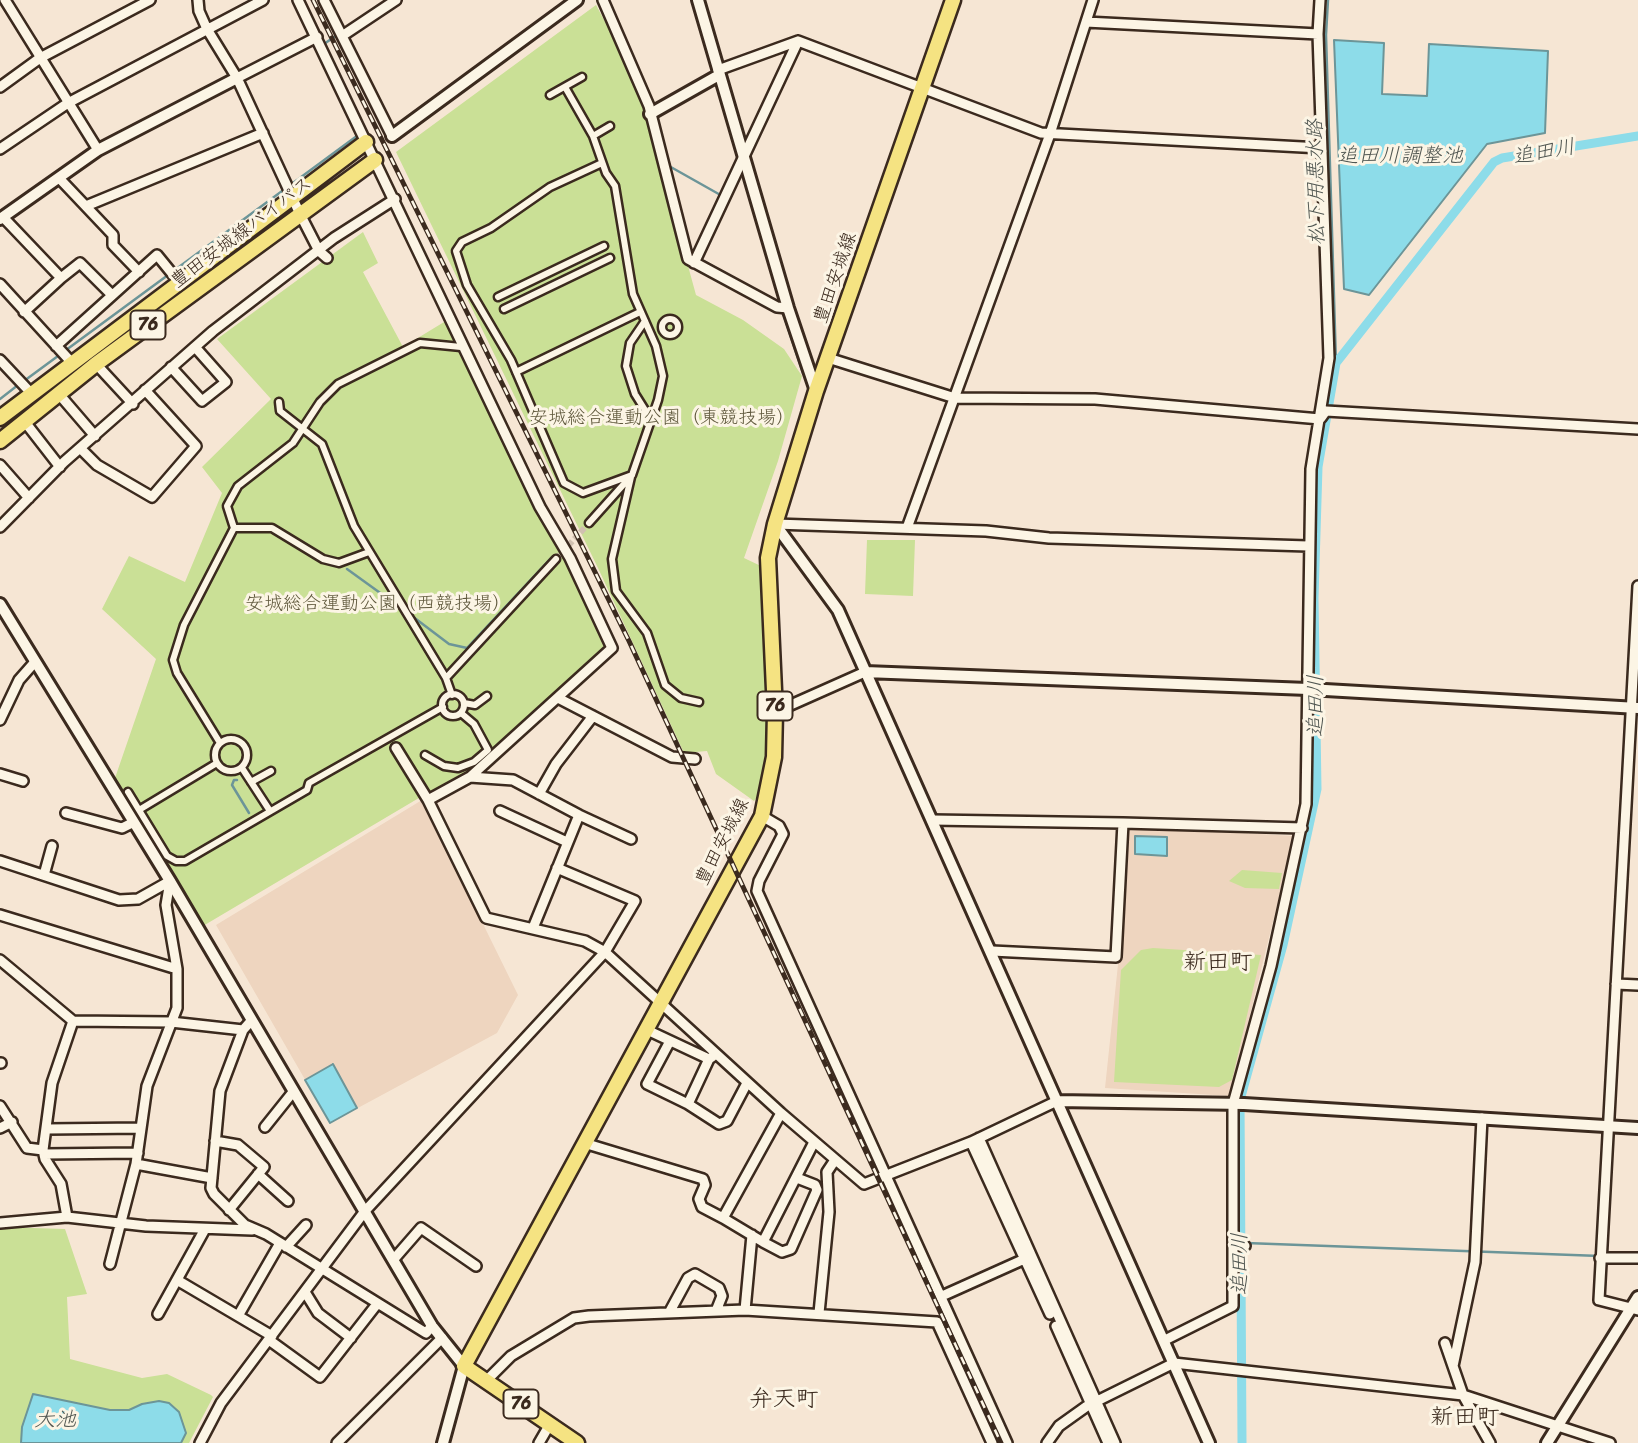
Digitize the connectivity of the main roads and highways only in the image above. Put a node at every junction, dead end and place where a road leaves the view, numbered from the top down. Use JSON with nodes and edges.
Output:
{"nodes":[{"id":1,"x":953,"y":0,"type":"edge"},
{"id":2,"x":366,"y":142,"type":"road end"},
{"id":3,"x":374,"y":160,"type":"road end"},
{"id":4,"x":0,"y":418,"type":"edge"},
{"id":5,"x":0,"y":440,"type":"edge"},
{"id":6,"x":577,"y":1443,"type":"edge"}],
"edges":[{"from":1,"to":6,"type":"main road","name":"豊田安城線","number":"76"},
{"from":2,"to":4,"type":"main road","name":"豊田安城線バイパス","number":"76"},
{"from":3,"to":5,"type":"main road","name":"豊田安城線バイパス","number":"76"}]}
